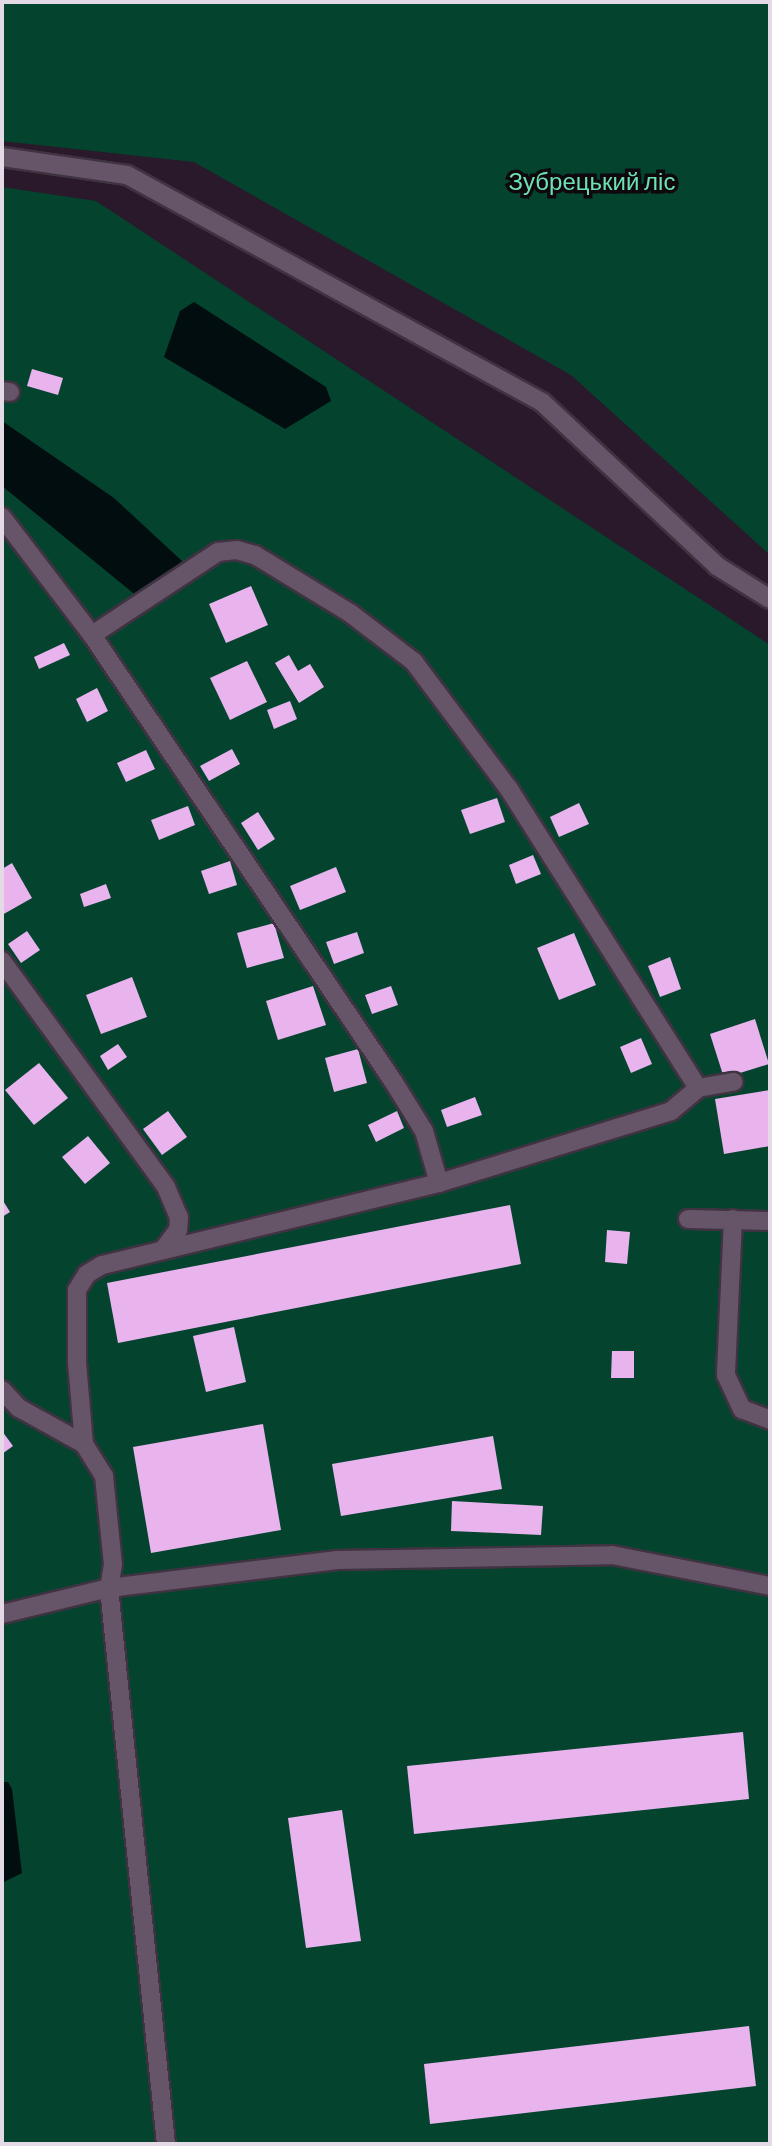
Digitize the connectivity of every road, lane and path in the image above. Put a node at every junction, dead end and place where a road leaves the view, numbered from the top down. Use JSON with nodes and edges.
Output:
{"nodes":[{"id":1,"x":2,"y":157,"type":"edge"},
{"id":2,"x":2,"y":517,"type":"edge"},
{"id":3,"x":770,"y":598,"type":"edge"},
{"id":4,"x":92,"y":635,"type":"junction"},
{"id":5,"x":2,"y":961,"type":"edge"},
{"id":6,"x":733,"y":1082,"type":"dead end"},
{"id":7,"x":698,"y":1088,"type":"junction"},
{"id":8,"x":439,"y":1183,"type":"junction"},
{"id":9,"x":688,"y":1219,"type":"dead end"},
{"id":10,"x":733,"y":1219,"type":"junction"},
{"id":11,"x":770,"y":1221,"type":"edge"},
{"id":12,"x":163,"y":1250,"type":"junction"},
{"id":13,"x":2,"y":1390,"type":"edge"},
{"id":14,"x":770,"y":1420,"type":"edge"},
{"id":15,"x":85,"y":1444,"type":"junction"},
{"id":16,"x":770,"y":1586,"type":"edge"},
{"id":17,"x":109,"y":1588,"type":"junction"},
{"id":18,"x":2,"y":1615,"type":"edge"},
{"id":19,"x":166,"y":2144,"type":"edge"}],
"edges":[{"from":1,"to":3,"type":"street"},
{"from":2,"to":4,"type":"street"},
{"from":4,"to":7,"type":"street"},
{"from":4,"to":8,"type":"street"},
{"from":5,"to":12,"type":"street"},
{"from":6,"to":7,"type":"street"},
{"from":7,"to":8,"type":"street"},
{"from":8,"to":12,"type":"street"},
{"from":9,"to":10,"type":"street"},
{"from":10,"to":11,"type":"street"},
{"from":10,"to":14,"type":"street"},
{"from":12,"to":15,"type":"street"},
{"from":13,"to":15,"type":"street"},
{"from":15,"to":17,"type":"street"},
{"from":16,"to":17,"type":"street"},
{"from":17,"to":18,"type":"street"},
{"from":17,"to":19,"type":"street"}]}
